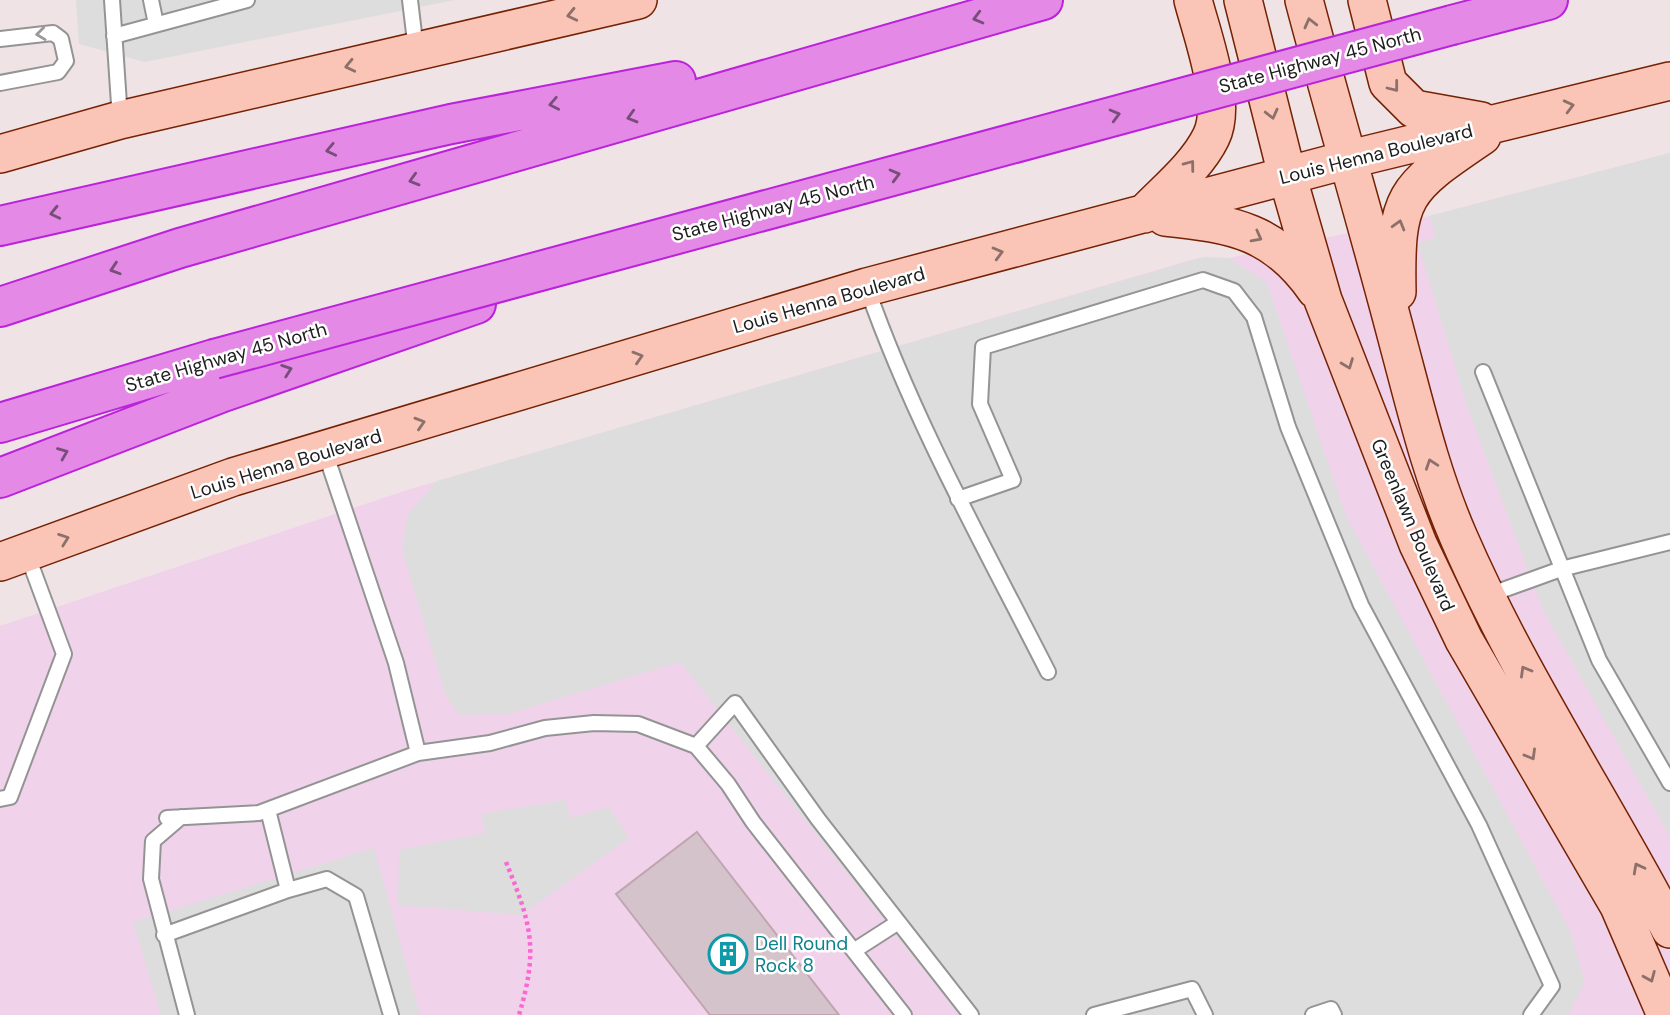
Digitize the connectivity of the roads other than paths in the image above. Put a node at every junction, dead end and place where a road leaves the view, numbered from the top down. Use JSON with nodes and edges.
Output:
{"nodes":[{"id":1,"x":112,"y":0,"type":"edge"},
{"id":2,"x":151,"y":0,"type":"edge"},
{"id":3,"x":247,"y":0,"type":"edge"},
{"id":4,"x":410,"y":0,"type":"edge"},
{"id":5,"x":638,"y":0,"type":"edge"},
{"id":6,"x":1044,"y":0,"type":"edge"},
{"id":7,"x":1193,"y":0,"type":"edge"},
{"id":8,"x":1243,"y":0,"type":"edge"},
{"id":9,"x":1304,"y":0,"type":"edge"},
{"id":10,"x":1367,"y":0,"type":"edge"},
{"id":11,"x":1548,"y":0,"type":"edge"},
{"id":12,"x":156,"y":24,"type":"junction"},
{"id":13,"x":114,"y":36,"type":"junction"},
{"id":14,"x":909,"y":36,"type":"junction"},
{"id":15,"x":0,"y":39,"type":"edge"},
{"id":16,"x":416,"y":50,"type":"junction"},
{"id":17,"x":1670,"y":81,"type":"edge"},
{"id":18,"x":0,"y":83,"type":"edge"},
{"id":19,"x":120,"y":120,"type":"junction"},
{"id":20,"x":1503,"y":122,"type":"junction"},
{"id":21,"x":0,"y":154,"type":"edge"},
{"id":22,"x":1346,"y":160,"type":"junction"},
{"id":23,"x":1287,"y":175,"type":"junction"},
{"id":24,"x":1143,"y":214,"type":"junction"},
{"id":25,"x":0,"y":226,"type":"edge"},
{"id":26,"x":867,"y":287,"type":"junction"},
{"id":27,"x":1323,"y":300,"type":"junction"},
{"id":28,"x":0,"y":307,"type":"edge"},
{"id":29,"x":1398,"y":342,"type":"junction"},
{"id":30,"x":1483,"y":372,"type":"dead end"},
{"id":31,"x":219,"y":376,"type":"junction"},
{"id":32,"x":0,"y":423,"type":"edge"},
{"id":33,"x":324,"y":452,"type":"junction"},
{"id":34,"x":0,"y":478,"type":"edge"},
{"id":35,"x":958,"y":499,"type":"junction"},
{"id":36,"x":1670,"y":542,"type":"edge"},
{"id":37,"x":1418,"y":544,"type":"junction"},
{"id":38,"x":13,"y":558,"type":"edge"},
{"id":39,"x":1561,"y":569,"type":"junction"},
{"id":40,"x":1485,"y":596,"type":"junction"},
{"id":41,"x":1048,"y":672,"type":"dead end"},
{"id":42,"x":696,"y":746,"type":"junction"},
{"id":43,"x":418,"y":753,"type":"junction"},
{"id":44,"x":1670,"y":783,"type":"edge"},
{"id":45,"x":0,"y":799,"type":"edge"},
{"id":46,"x":268,"y":810,"type":"junction"},
{"id":47,"x":288,"y":890,"type":"junction"},
{"id":48,"x":897,"y":923,"type":"junction"},
{"id":49,"x":1670,"y":929,"type":"edge"},
{"id":50,"x":164,"y":935,"type":"junction"},
{"id":51,"x":855,"y":950,"type":"junction"},
{"id":52,"x":187,"y":1015,"type":"edge"},
{"id":53,"x":391,"y":1015,"type":"edge"},
{"id":54,"x":904,"y":1015,"type":"edge"},
{"id":55,"x":971,"y":1015,"type":"edge"},
{"id":56,"x":1094,"y":1015,"type":"edge"},
{"id":57,"x":1205,"y":1015,"type":"edge"},
{"id":58,"x":1313,"y":1015,"type":"edge"},
{"id":59,"x":1334,"y":1015,"type":"edge"},
{"id":60,"x":1531,"y":1015,"type":"edge"},
{"id":61,"x":1666,"y":1015,"type":"edge"}],
"edges":[{"from":1,"to":13,"type":"lane"},
{"from":2,"to":12,"type":"lane"},
{"from":3,"to":12,"type":"lane"},
{"from":4,"to":16,"type":"lane"},
{"from":5,"to":16,"type":"main road","one_way":true},
{"from":6,"to":14,"type":"highway","one_way":true},
{"from":24,"to":7,"type":"main road","one_way":true},
{"from":8,"to":23,"type":"main road","name":"Greenlawn Boulevard","one_way":true},
{"from":22,"to":9,"type":"main road","name":"Greenlawn Boulevard","one_way":true},
{"from":10,"to":20,"type":"main road","one_way":true},
{"from":31,"to":11,"type":"highway","name":"State Highway 45 North","one_way":true,"bridge":true},
{"from":12,"to":13,"type":"lane"},
{"from":13,"to":19,"type":"lane"},
{"from":14,"to":25,"type":"highway","one_way":true},
{"from":14,"to":28,"type":"highway","one_way":true},
{"from":18,"to":15,"type":"lane","one_way":true},
{"from":16,"to":19,"type":"main road","one_way":true},
{"from":20,"to":17,"type":"main road","name":"Louis Henna Boulevard","one_way":true},
{"from":19,"to":21,"type":"main road"},
{"from":20,"to":22,"type":"main road","name":"Louis Henna Boulevard"},
{"from":29,"to":20,"type":"main road","one_way":true},
{"from":22,"to":23,"type":"main road","name":"Louis Henna Boulevard"},
{"from":22,"to":29,"type":"main road","name":"Greenlawn Boulevard"},
{"from":23,"to":24,"type":"main road","name":"Louis Henna Boulevard"},
{"from":23,"to":27,"type":"main road","name":"Greenlawn Boulevard"},
{"from":26,"to":24,"type":"main road","name":"Louis Henna Boulevard","one_way":true},
{"from":24,"to":27,"type":"main road","one_way":true},
{"from":33,"to":26,"type":"main road","name":"Louis Henna Boulevard","one_way":true},
{"from":26,"to":35,"type":"lane"},
{"from":27,"to":37,"type":"main road","name":"Greenlawn Boulevard","one_way":true},
{"from":40,"to":29,"type":"main road","name":"Greenlawn Boulevard","one_way":true},
{"from":30,"to":39,"type":"lane"},
{"from":31,"to":32,"type":"highway","name":"State Highway 45 North"},
{"from":34,"to":31,"type":"highway","one_way":true},
{"from":38,"to":33,"type":"main road","name":"Louis Henna Boulevard","one_way":true},
{"from":33,"to":43,"type":"lane"},
{"from":35,"to":41,"type":"lane"},
{"from":35,"to":60,"type":"lane"},
{"from":36,"to":39,"type":"lane"},
{"from":37,"to":40,"type":"main road"},
{"from":37,"to":61,"type":"main road","name":"Greenlawn Boulevard","one_way":true},
{"from":38,"to":45,"type":"lane"},
{"from":39,"to":40,"type":"lane"},
{"from":39,"to":44,"type":"lane"},
{"from":49,"to":40,"type":"main road","name":"Greenlawn Boulevard","one_way":true},
{"from":42,"to":43,"type":"lane"},
{"from":42,"to":48,"type":"lane"},
{"from":42,"to":51,"type":"lane"},
{"from":43,"to":46,"type":"lane"},
{"from":46,"to":47,"type":"lane"},
{"from":46,"to":50,"type":"lane"},
{"from":47,"to":50,"type":"lane"},
{"from":47,"to":53,"type":"lane"},
{"from":48,"to":51,"type":"lane"},
{"from":48,"to":55,"type":"lane"},
{"from":50,"to":52,"type":"lane"},
{"from":51,"to":54,"type":"lane"},
{"from":56,"to":57,"type":"lane"},
{"from":58,"to":59,"type":"lane"}]}
